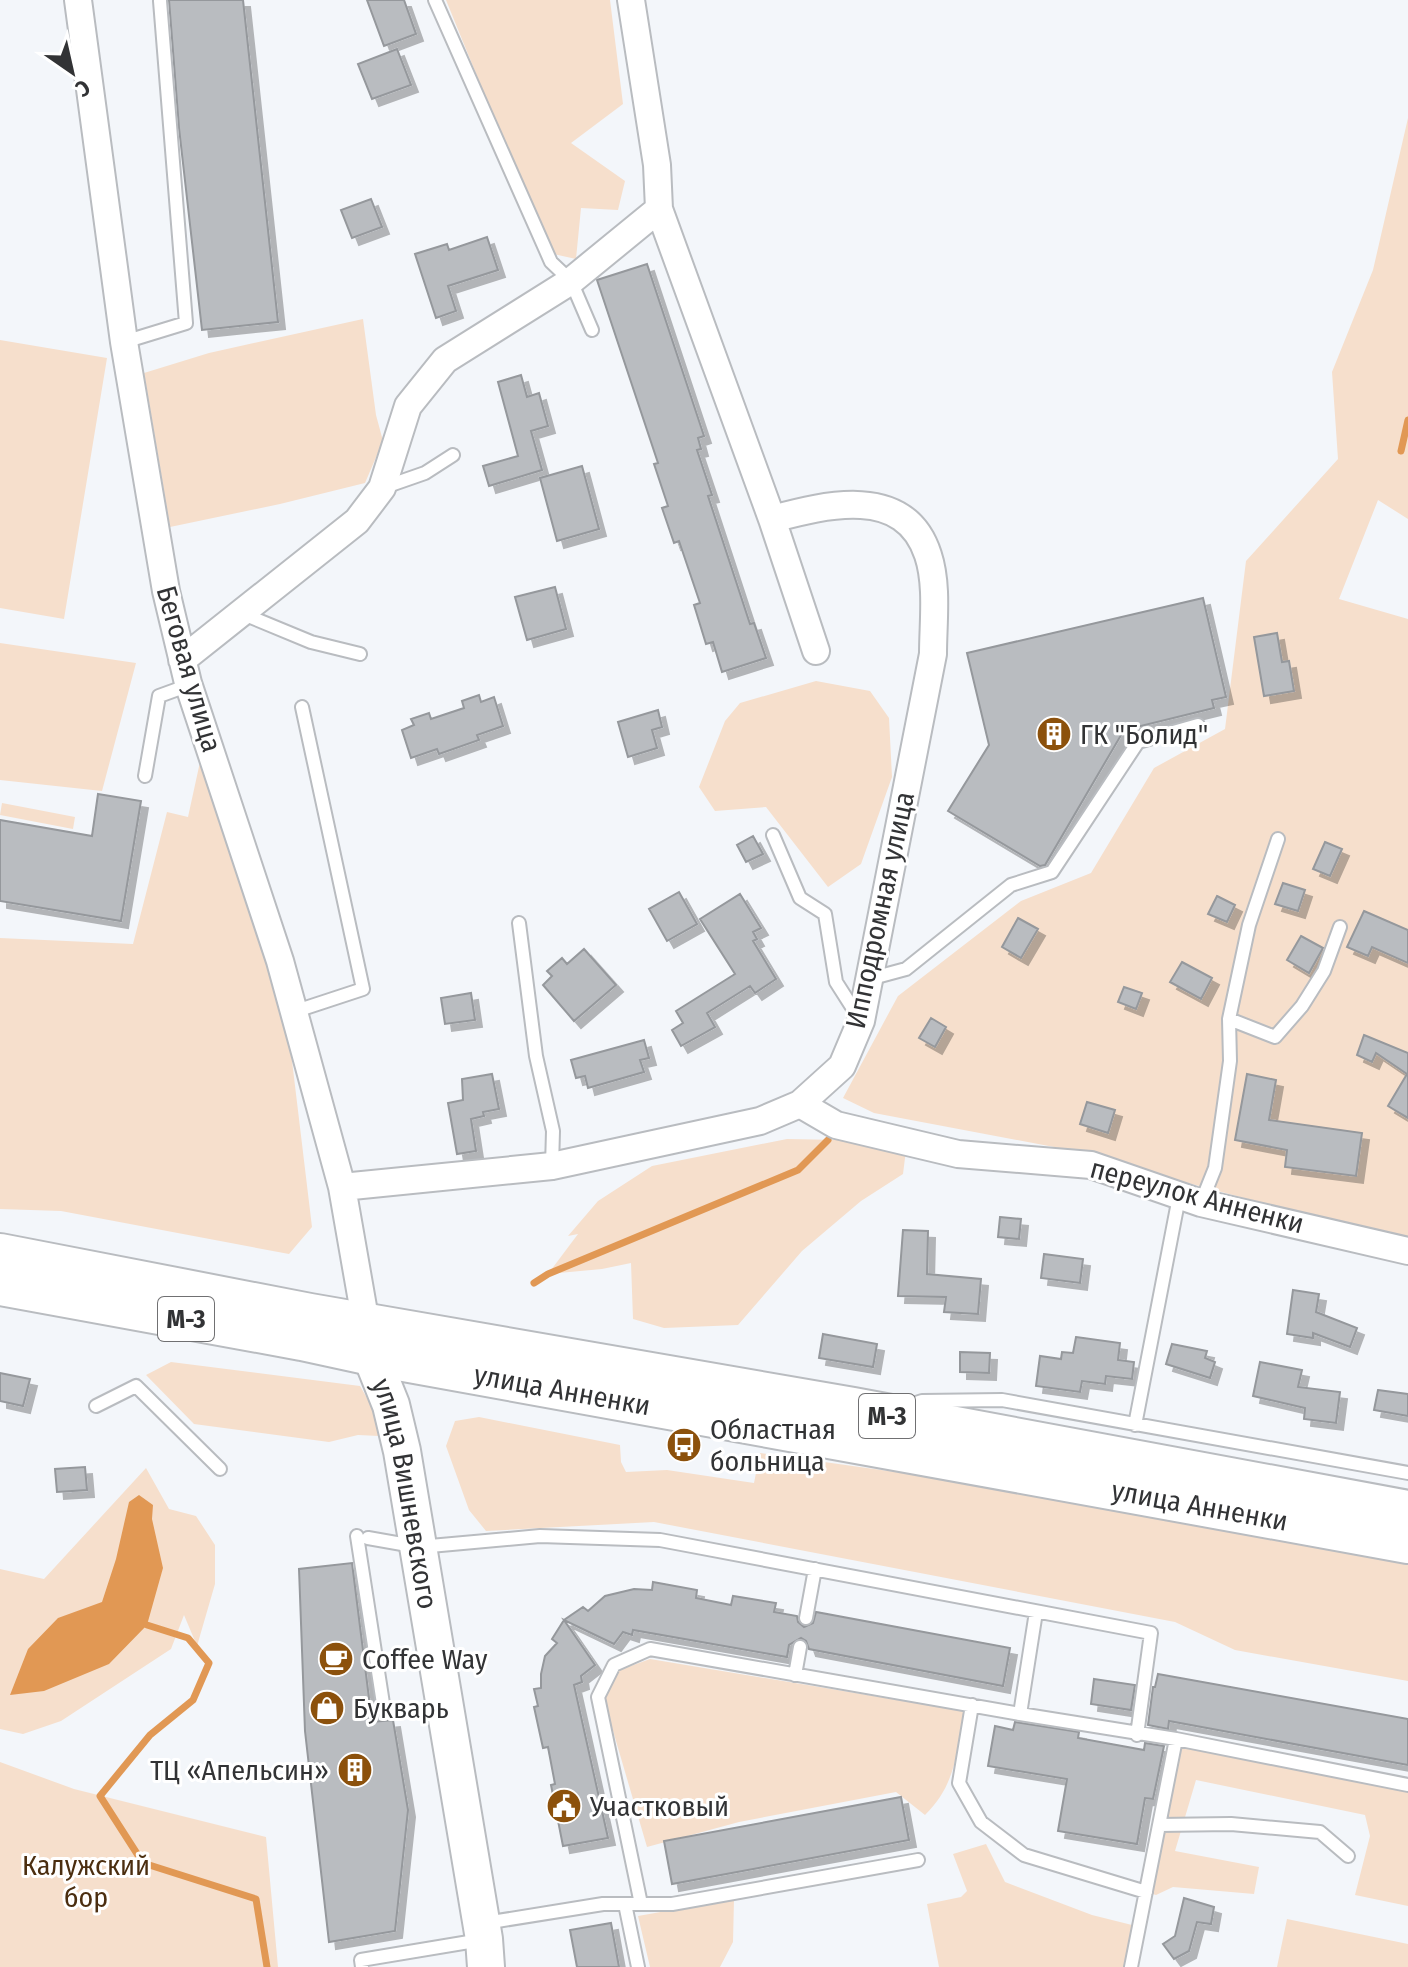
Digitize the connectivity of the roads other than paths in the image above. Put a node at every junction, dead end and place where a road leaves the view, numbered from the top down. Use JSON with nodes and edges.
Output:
{"nodes":[{"id":1,"x":78,"y":0,"type":"edge"},
{"id":2,"x":435,"y":0,"type":"edge"},
{"id":3,"x":631,"y":0,"type":"edge"},
{"id":4,"x":160,"y":1,"type":"edge"},
{"id":5,"x":659,"y":209,"type":"junction"},
{"id":6,"x":571,"y":281,"type":"junction"},
{"id":7,"x":592,"y":330,"type":"dead end"},
{"id":8,"x":124,"y":342,"type":"junction"},
{"id":9,"x":453,"y":455,"type":"dead end"},
{"id":10,"x":382,"y":488,"type":"junction"},
{"id":11,"x":772,"y":519,"type":"junction"},
{"id":12,"x":241,"y":613,"type":"junction"},
{"id":13,"x":816,"y":651,"type":"dead end"},
{"id":14,"x":360,"y":654,"type":"dead end"},
{"id":15,"x":185,"y":671,"type":"junction"},
{"id":16,"x":302,"y":707,"type":"dead end"},
{"id":17,"x":1198,"y":725,"type":"dead end"},
{"id":18,"x":145,"y":776,"type":"dead end"},
{"id":19,"x":773,"y":835,"type":"dead end"},
{"id":20,"x":1278,"y":839,"type":"dead end"},
{"id":21,"x":519,"y":923,"type":"dead end"},
{"id":22,"x":1340,"y":927,"type":"dead end"},
{"id":23,"x":869,"y":979,"type":"junction"},
{"id":24,"x":293,"y":1012,"type":"junction"},
{"id":25,"x":1229,"y":1019,"type":"junction"},
{"id":26,"x":861,"y":1021,"type":"junction"},
{"id":27,"x":800,"y":1104,"type":"junction"},
{"id":28,"x":552,"y":1166,"type":"junction"},
{"id":29,"x":342,"y":1187,"type":"junction"},
{"id":30,"x":1190,"y":1200,"type":"junction"},
{"id":31,"x":1408,"y":1251,"type":"edge"},
{"id":32,"x":0,"y":1254,"type":"edge"},
{"id":33,"x":0,"y":1285,"type":"edge"},
{"id":34,"x":369,"y":1340,"type":"junction"},
{"id":35,"x":96,"y":1406,"type":"dead end"},
{"id":36,"x":878,"y":1415,"type":"junction"},
{"id":37,"x":1135,"y":1425,"type":"junction"},
{"id":38,"x":220,"y":1469,"type":"dead end"},
{"id":39,"x":1408,"y":1473,"type":"edge"},
{"id":40,"x":1408,"y":1511,"type":"edge"},
{"id":41,"x":1408,"y":1543,"type":"edge"},
{"id":42,"x":419,"y":1547,"type":"junction"},
{"id":43,"x":815,"y":1569,"type":"junction"},
{"id":44,"x":1036,"y":1612,"type":"junction"},
{"id":45,"x":806,"y":1618,"type":"dead end"},
{"id":46,"x":800,"y":1647,"type":"dead end"},
{"id":47,"x":795,"y":1675,"type":"junction"},
{"id":48,"x":972,"y":1705,"type":"junction"},
{"id":49,"x":384,"y":1710,"type":"dead end"},
{"id":50,"x":1020,"y":1714,"type":"junction"},
{"id":51,"x":1137,"y":1735,"type":"junction"},
{"id":52,"x":1176,"y":1739,"type":"junction"},
{"id":53,"x":1408,"y":1785,"type":"edge"},
{"id":54,"x":1159,"y":1825,"type":"junction"},
{"id":55,"x":1348,"y":1856,"type":"dead end"},
{"id":56,"x":918,"y":1860,"type":"dead end"},
{"id":57,"x":1146,"y":1892,"type":"junction"},
{"id":58,"x":625,"y":1904,"type":"junction"},
{"id":59,"x":641,"y":1904,"type":"junction"},
{"id":60,"x":484,"y":1943,"type":"edge"},
{"id":61,"x":362,"y":1967,"type":"edge"},
{"id":62,"x":638,"y":1967,"type":"edge"},
{"id":63,"x":1131,"y":1967,"type":"edge"}],
"edges":[{"from":1,"to":8,"type":"street","name":"Беговая улица"},
{"from":2,"to":6,"type":"lane"},
{"from":3,"to":5,"type":"street"},
{"from":4,"to":8,"type":"lane"},
{"from":5,"to":6,"type":"street"},
{"from":5,"to":11,"type":"street"},
{"from":6,"to":7,"type":"lane"},
{"from":6,"to":10,"type":"street"},
{"from":8,"to":15,"type":"street","name":"Беговая улица"},
{"from":9,"to":10,"type":"lane"},
{"from":10,"to":12,"type":"street"},
{"from":11,"to":13,"type":"street"},
{"from":11,"to":23,"type":"street","name":"Ипподромная улица"},
{"from":12,"to":14,"type":"lane"},
{"from":12,"to":15,"type":"street"},
{"from":15,"to":18,"type":"lane"},
{"from":15,"to":24,"type":"street","name":"Беговая улица"},
{"from":16,"to":24,"type":"lane"},
{"from":17,"to":23,"type":"lane"},
{"from":19,"to":26,"type":"lane"},
{"from":20,"to":25,"type":"lane"},
{"from":21,"to":28,"type":"lane"},
{"from":22,"to":25,"type":"lane"},
{"from":23,"to":26,"type":"street","name":"Ипподромная улица"},
{"from":24,"to":29,"type":"street","name":"Беговая улица"},
{"from":25,"to":30,"type":"lane"},
{"from":26,"to":27,"type":"street","name":"Ипподромная улица"},
{"from":27,"to":28,"type":"street","name":"Ипподромная улица"},
{"from":27,"to":30,"type":"street","name":"переулок Анненки"},
{"from":28,"to":29,"type":"street","name":"Ипподромная улица"},
{"from":29,"to":34,"type":"street","name":"Беговая улица"},
{"from":30,"to":31,"type":"street","name":"переулок Анненки"},
{"from":30,"to":37,"type":"lane"},
{"from":32,"to":34,"type":"main road","name":"улица Анненки","number":"М-3"},
{"from":33,"to":34,"type":"main road","name":"улица Анненки","number":"М-3"},
{"from":34,"to":36,"type":"main road","name":"улица Анненки","number":"М-3"},
{"from":34,"to":41,"type":"main road","name":"улица Анненки","number":"М-3"},
{"from":34,"to":42,"type":"street","name":"улица Вишневского"},
{"from":35,"to":38,"type":"lane"},
{"from":36,"to":37,"type":"lane"},
{"from":36,"to":40,"type":"main road","name":"улица Анненки","number":"М-3"},
{"from":37,"to":39,"type":"lane"},
{"from":42,"to":43,"type":"lane"},
{"from":42,"to":49,"type":"lane"},
{"from":42,"to":60,"type":"street","name":"улица Вишневского"},
{"from":43,"to":44,"type":"lane"},
{"from":43,"to":45,"type":"lane"},
{"from":44,"to":50,"type":"lane"},
{"from":44,"to":51,"type":"lane"},
{"from":46,"to":47,"type":"lane"},
{"from":47,"to":48,"type":"lane"},
{"from":47,"to":59,"type":"lane"},
{"from":48,"to":50,"type":"lane"},
{"from":48,"to":57,"type":"lane"},
{"from":50,"to":51,"type":"lane"},
{"from":51,"to":52,"type":"lane"},
{"from":52,"to":53,"type":"lane"},
{"from":52,"to":54,"type":"lane"},
{"from":54,"to":55,"type":"lane"},
{"from":54,"to":57,"type":"lane"},
{"from":56,"to":59,"type":"lane"},
{"from":57,"to":63,"type":"lane"},
{"from":58,"to":59,"type":"lane"},
{"from":58,"to":60,"type":"lane"},
{"from":58,"to":62,"type":"lane"},
{"from":60,"to":61,"type":"lane"}]}
